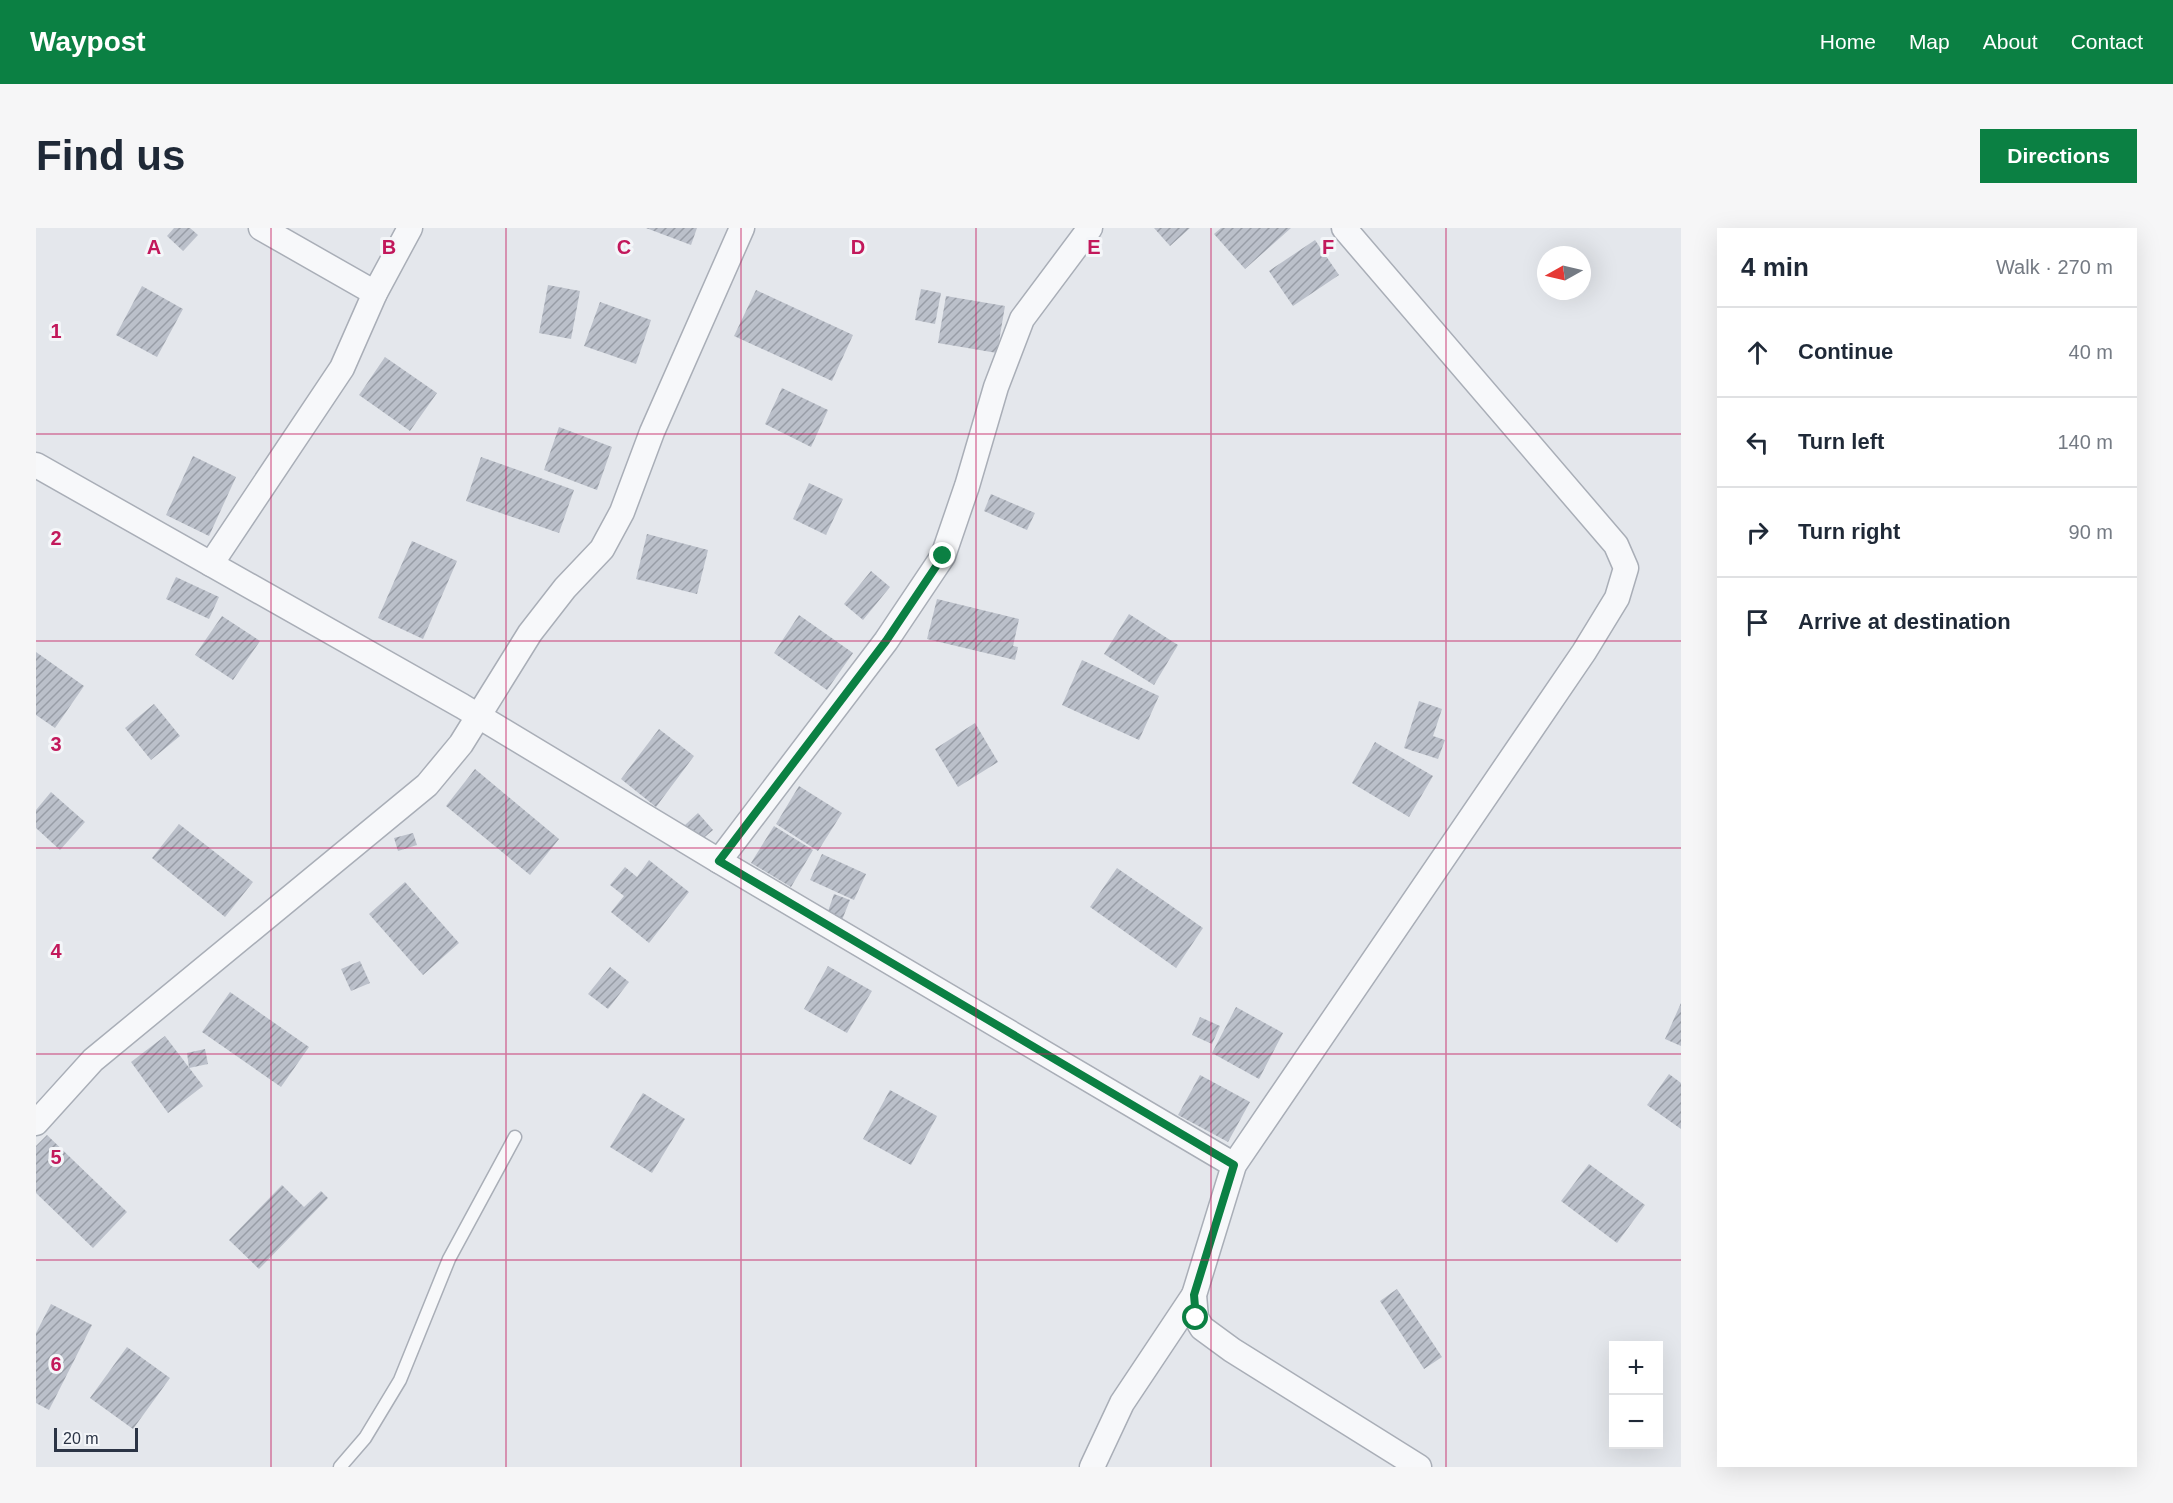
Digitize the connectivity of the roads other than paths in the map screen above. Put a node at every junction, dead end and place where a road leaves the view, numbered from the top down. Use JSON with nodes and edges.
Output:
{"nodes":[{"id":1,"x":261,"y":228,"type":"edge"},
{"id":2,"x":410,"y":228,"type":"edge"},
{"id":3,"x":741,"y":228,"type":"edge"},
{"id":4,"x":1090,"y":228,"type":"edge"},
{"id":5,"x":1344,"y":228,"type":"edge"},
{"id":6,"x":375,"y":293,"type":"junction"},
{"id":7,"x":36,"y":465,"type":"edge"},
{"id":8,"x":211,"y":564,"type":"junction"},
{"id":9,"x":478,"y":717,"type":"junction"},
{"id":10,"x":719,"y":861,"type":"junction"},
{"id":11,"x":36,"y":1124,"type":"edge"},
{"id":12,"x":515,"y":1137,"type":"dead end"},
{"id":13,"x":1234,"y":1165,"type":"junction"},
{"id":14,"x":1194,"y":1295,"type":"junction"},
{"id":15,"x":340,"y":1467,"type":"edge"},
{"id":16,"x":1092,"y":1467,"type":"edge"},
{"id":17,"x":1419,"y":1467,"type":"edge"}],
"edges":[{"from":1,"to":6,"type":"street"},
{"from":2,"to":6,"type":"street"},
{"from":3,"to":9,"type":"street"},
{"from":4,"to":10,"type":"street"},
{"from":5,"to":13,"type":"street"},
{"from":6,"to":8,"type":"street"},
{"from":7,"to":8,"type":"street"},
{"from":8,"to":9,"type":"street"},
{"from":9,"to":10,"type":"street"},
{"from":9,"to":11,"type":"street"},
{"from":10,"to":13,"type":"street"},
{"from":12,"to":15,"type":"lane"},
{"from":13,"to":14,"type":"street"},
{"from":14,"to":16,"type":"street"},
{"from":14,"to":17,"type":"street"}]}
